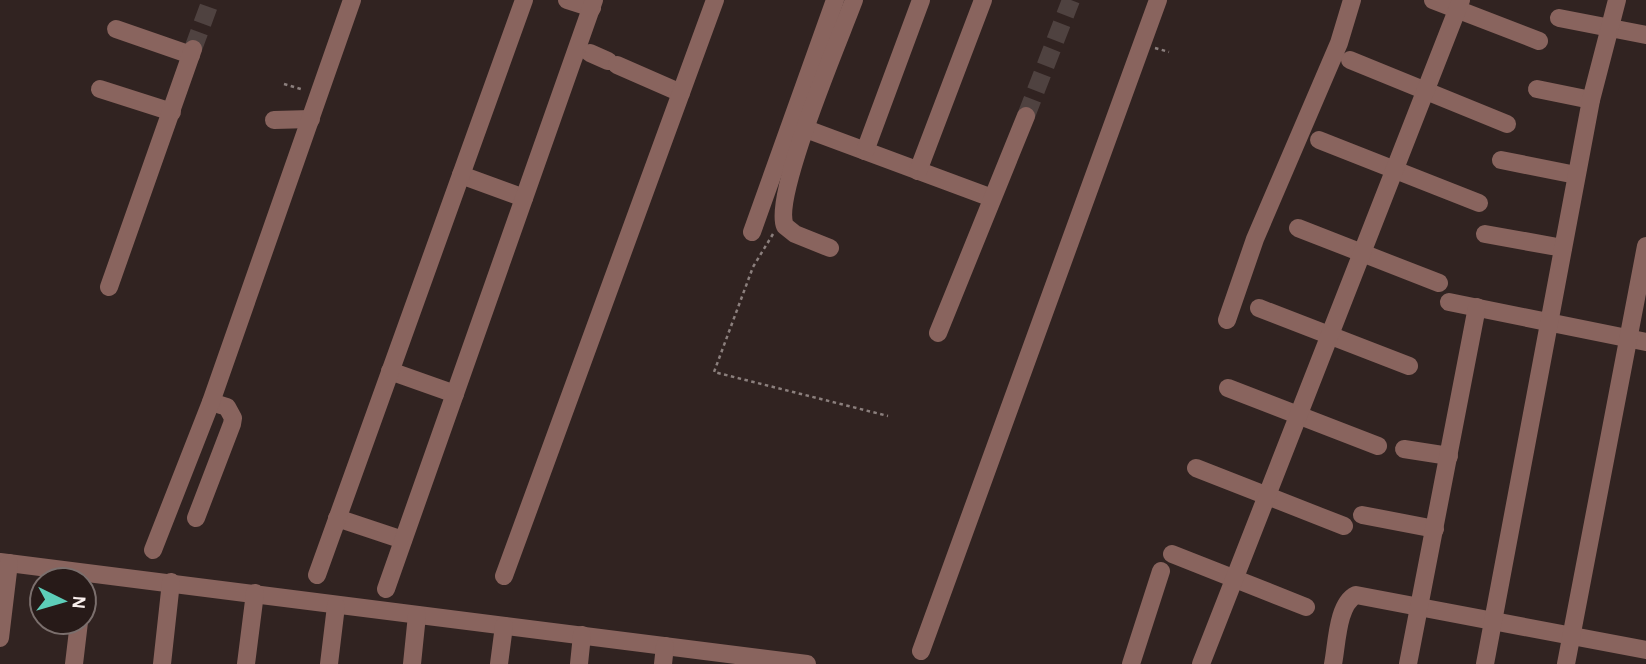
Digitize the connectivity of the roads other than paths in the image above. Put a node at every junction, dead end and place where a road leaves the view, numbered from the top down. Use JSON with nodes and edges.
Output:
{"nodes":[{"id":1,"x":352,"y":0,"type":"edge"},
{"id":2,"x":524,"y":0,"type":"edge"},
{"id":3,"x":568,"y":0,"type":"edge"},
{"id":4,"x":715,"y":0,"type":"edge"},
{"id":5,"x":835,"y":0,"type":"edge"},
{"id":6,"x":854,"y":0,"type":"edge"},
{"id":7,"x":921,"y":0,"type":"edge"},
{"id":8,"x":983,"y":0,"type":"edge"},
{"id":9,"x":1158,"y":0,"type":"edge"},
{"id":10,"x":1352,"y":0,"type":"edge"},
{"id":11,"x":1433,"y":0,"type":"edge"},
{"id":12,"x":1617,"y":0,"type":"edge"},
{"id":13,"x":593,"y":4,"type":"edge"},
{"id":14,"x":1459,"y":5,"type":"edge"},
{"id":15,"x":1559,"y":18,"type":"dead end"},
{"id":16,"x":1609,"y":27,"type":"junction"},
{"id":17,"x":116,"y":29,"type":"dead end"},
{"id":18,"x":1646,"y":35,"type":"edge"},
{"id":19,"x":1539,"y":41,"type":"dead end"},
{"id":20,"x":590,"y":53,"type":"dead end"},
{"id":21,"x":1350,"y":60,"type":"dead end"},
{"id":22,"x":100,"y":89,"type":"dead end"},
{"id":23,"x":1537,"y":89,"type":"dead end"},
{"id":24,"x":1425,"y":91,"type":"junction"},
{"id":25,"x":681,"y":93,"type":"junction"},
{"id":26,"x":1591,"y":100,"type":"junction"},
{"id":27,"x":172,"y":112,"type":"junction"},
{"id":28,"x":1026,"y":116,"type":"tunnel mouth"},
{"id":29,"x":311,"y":119,"type":"junction"},
{"id":30,"x":274,"y":120,"type":"dead end"},
{"id":31,"x":1507,"y":124,"type":"dead end"},
{"id":32,"x":806,"y":129,"type":"junction"},
{"id":33,"x":1319,"y":140,"type":"dead end"},
{"id":34,"x":865,"y":151,"type":"junction"},
{"id":35,"x":1501,"y":160,"type":"dead end"},
{"id":36,"x":918,"y":171,"type":"junction"},
{"id":37,"x":1394,"y":172,"type":"junction"},
{"id":38,"x":461,"y":175,"type":"junction"},
{"id":39,"x":1576,"y":175,"type":"junction"},
{"id":40,"x":524,"y":198,"type":"junction"},
{"id":41,"x":992,"y":198,"type":"junction"},
{"id":42,"x":1479,"y":203,"type":"dead end"},
{"id":43,"x":1298,"y":228,"type":"dead end"},
{"id":44,"x":752,"y":232,"type":"dead end"},
{"id":45,"x":1485,"y":233,"type":"dead end"},
{"id":46,"x":1646,"y":246,"type":"edge"},
{"id":47,"x":830,"y":248,"type":"dead end"},
{"id":48,"x":1563,"y":248,"type":"junction"},
{"id":49,"x":1362,"y":252,"type":"junction"},
{"id":50,"x":1439,"y":283,"type":"dead end"},
{"id":51,"x":109,"y":287,"type":"dead end"},
{"id":52,"x":1449,"y":302,"type":"dead end"},
{"id":53,"x":1477,"y":307,"type":"junction"},
{"id":54,"x":1259,"y":308,"type":"dead end"},
{"id":55,"x":1227,"y":320,"type":"dead end"},
{"id":56,"x":1550,"y":322,"type":"junction"},
{"id":57,"x":938,"y":332,"type":"dead end"},
{"id":58,"x":1329,"y":334,"type":"junction"},
{"id":59,"x":1638,"y":341,"type":"edge"},
{"id":60,"x":1409,"y":366,"type":"dead end"},
{"id":61,"x":390,"y":371,"type":"junction"},
{"id":62,"x":1228,"y":388,"type":"dead end"},
{"id":63,"x":455,"y":394,"type":"junction"},
{"id":64,"x":211,"y":402,"type":"junction"},
{"id":65,"x":1298,"y":415,"type":"junction"},
{"id":66,"x":1378,"y":446,"type":"dead end"},
{"id":67,"x":1404,"y":449,"type":"dead end"},
{"id":68,"x":1450,"y":456,"type":"junction"},
{"id":69,"x":1196,"y":468,"type":"dead end"},
{"id":70,"x":1268,"y":496,"type":"junction"},
{"id":71,"x":1362,"y":515,"type":"dead end"},
{"id":72,"x":337,"y":517,"type":"junction"},
{"id":73,"x":196,"y":518,"type":"dead end"},
{"id":74,"x":1344,"y":526,"type":"dead end"},
{"id":75,"x":1435,"y":529,"type":"junction"},
{"id":76,"x":403,"y":540,"type":"junction"},
{"id":77,"x":153,"y":550,"type":"dead end"},
{"id":78,"x":1172,"y":554,"type":"dead end"},
{"id":79,"x":4,"y":562,"type":"edge"},
{"id":80,"x":28,"y":566,"type":"edge"},
{"id":81,"x":1161,"y":571,"type":"dead end"},
{"id":82,"x":317,"y":575,"type":"dead end"},
{"id":83,"x":504,"y":576,"type":"dead end"},
{"id":84,"x":98,"y":578,"type":"edge"},
{"id":85,"x":1235,"y":579,"type":"junction"},
{"id":86,"x":172,"y":582,"type":"junction"},
{"id":87,"x":386,"y":589,"type":"dead end"},
{"id":88,"x":255,"y":593,"type":"junction"},
{"id":89,"x":1419,"y":605,"type":"junction"},
{"id":90,"x":336,"y":606,"type":"junction"},
{"id":91,"x":1306,"y":607,"type":"dead end"},
{"id":92,"x":417,"y":615,"type":"junction"},
{"id":93,"x":1493,"y":619,"type":"junction"},
{"id":94,"x":504,"y":626,"type":"junction"},
{"id":95,"x":582,"y":635,"type":"junction"},
{"id":96,"x":77,"y":636,"type":"edge"},
{"id":97,"x":1571,"y":636,"type":"junction"},
{"id":98,"x":0,"y":638,"type":"edge"},
{"id":99,"x":666,"y":646,"type":"junction"},
{"id":100,"x":1646,"y":650,"type":"edge"},
{"id":101,"x":921,"y":651,"type":"dead end"},
{"id":102,"x":748,"y":660,"type":"edge"},
{"id":103,"x":74,"y":664,"type":"edge"},
{"id":104,"x":162,"y":664,"type":"edge"},
{"id":105,"x":246,"y":664,"type":"edge"},
{"id":106,"x":329,"y":664,"type":"edge"},
{"id":107,"x":412,"y":664,"type":"edge"},
{"id":108,"x":499,"y":664,"type":"edge"},
{"id":109,"x":579,"y":664,"type":"edge"},
{"id":110,"x":663,"y":664,"type":"edge"},
{"id":111,"x":807,"y":664,"type":"edge"},
{"id":112,"x":1131,"y":664,"type":"edge"},
{"id":113,"x":1201,"y":664,"type":"edge"},
{"id":114,"x":1333,"y":664,"type":"edge"},
{"id":115,"x":1408,"y":664,"type":"edge"},
{"id":116,"x":1485,"y":664,"type":"edge"},
{"id":117,"x":1566,"y":664,"type":"edge"}],
"edges":[{"from":1,"to":29,"type":"street"},
{"from":2,"to":38,"type":"street"},
{"from":3,"to":13,"type":"street"},
{"from":4,"to":25,"type":"street"},
{"from":5,"to":44,"type":"street"},
{"from":6,"to":32,"type":"street"},
{"from":7,"to":34,"type":"street"},
{"from":8,"to":36,"type":"street"},
{"from":9,"to":101,"type":"street"},
{"from":10,"to":55,"type":"street"},
{"from":11,"to":14,"type":"street"},
{"from":12,"to":16,"type":"street"},
{"from":13,"to":40,"type":"street"},
{"from":14,"to":19,"type":"street"},
{"from":14,"to":24,"type":"street"},
{"from":15,"to":16,"type":"street"},
{"from":16,"to":18,"type":"street"},
{"from":16,"to":26,"type":"street"},
{"from":17,"to":27,"type":"street"},
{"from":20,"to":25,"type":"street"},
{"from":21,"to":24,"type":"street"},
{"from":22,"to":27,"type":"street"},
{"from":23,"to":26,"type":"street"},
{"from":24,"to":31,"type":"street"},
{"from":24,"to":37,"type":"street"},
{"from":25,"to":83,"type":"street"},
{"from":26,"to":39,"type":"street"},
{"from":27,"to":51,"type":"street"},
{"from":28,"to":41,"type":"street"},
{"from":29,"to":30,"type":"street"},
{"from":29,"to":64,"type":"street"},
{"from":32,"to":34,"type":"street"},
{"from":32,"to":47,"type":"street"},
{"from":33,"to":37,"type":"street"},
{"from":34,"to":36,"type":"street"},
{"from":35,"to":39,"type":"street"},
{"from":36,"to":41,"type":"street"},
{"from":37,"to":42,"type":"street"},
{"from":37,"to":49,"type":"street"},
{"from":38,"to":40,"type":"street"},
{"from":38,"to":61,"type":"street"},
{"from":39,"to":48,"type":"street"},
{"from":40,"to":63,"type":"street"},
{"from":41,"to":57,"type":"street"},
{"from":43,"to":49,"type":"street"},
{"from":45,"to":48,"type":"street"},
{"from":46,"to":59,"type":"street"},
{"from":48,"to":56,"type":"street"},
{"from":49,"to":50,"type":"street"},
{"from":49,"to":58,"type":"street"},
{"from":52,"to":53,"type":"street"},
{"from":53,"to":56,"type":"street"},
{"from":53,"to":68,"type":"street"},
{"from":54,"to":58,"type":"street"},
{"from":56,"to":59,"type":"street"},
{"from":56,"to":93,"type":"street"},
{"from":58,"to":60,"type":"street"},
{"from":58,"to":65,"type":"street"},
{"from":59,"to":97,"type":"street"},
{"from":61,"to":63,"type":"street"},
{"from":61,"to":72,"type":"street"},
{"from":62,"to":65,"type":"street"},
{"from":63,"to":76,"type":"street"},
{"from":64,"to":73,"type":"street"},
{"from":64,"to":77,"type":"street"},
{"from":65,"to":66,"type":"street"},
{"from":65,"to":70,"type":"street"},
{"from":67,"to":68,"type":"street"},
{"from":68,"to":75,"type":"street"},
{"from":69,"to":70,"type":"street"},
{"from":70,"to":74,"type":"street"},
{"from":70,"to":85,"type":"street"},
{"from":71,"to":75,"type":"street"},
{"from":72,"to":76,"type":"street"},
{"from":72,"to":82,"type":"street"},
{"from":75,"to":89,"type":"street"},
{"from":76,"to":87,"type":"street"},
{"from":78,"to":85,"type":"street"},
{"from":79,"to":80,"type":"street"},
{"from":79,"to":98,"type":"street"},
{"from":81,"to":112,"type":"street"},
{"from":84,"to":86,"type":"street"},
{"from":85,"to":91,"type":"street"},
{"from":85,"to":113,"type":"street"},
{"from":86,"to":88,"type":"street"},
{"from":86,"to":104,"type":"street"},
{"from":88,"to":90,"type":"street"},
{"from":88,"to":105,"type":"street"},
{"from":89,"to":93,"type":"street"},
{"from":89,"to":114,"type":"street"},
{"from":89,"to":115,"type":"street"},
{"from":90,"to":92,"type":"street"},
{"from":90,"to":106,"type":"street"},
{"from":92,"to":94,"type":"street"},
{"from":92,"to":107,"type":"street"},
{"from":93,"to":97,"type":"street"},
{"from":93,"to":116,"type":"street"},
{"from":94,"to":95,"type":"street"},
{"from":94,"to":108,"type":"street"},
{"from":95,"to":99,"type":"street"},
{"from":95,"to":109,"type":"street"},
{"from":96,"to":103,"type":"street"},
{"from":97,"to":100,"type":"street"},
{"from":97,"to":117,"type":"street"},
{"from":99,"to":102,"type":"street"},
{"from":99,"to":110,"type":"street"},
{"from":102,"to":111,"type":"street"}]}
